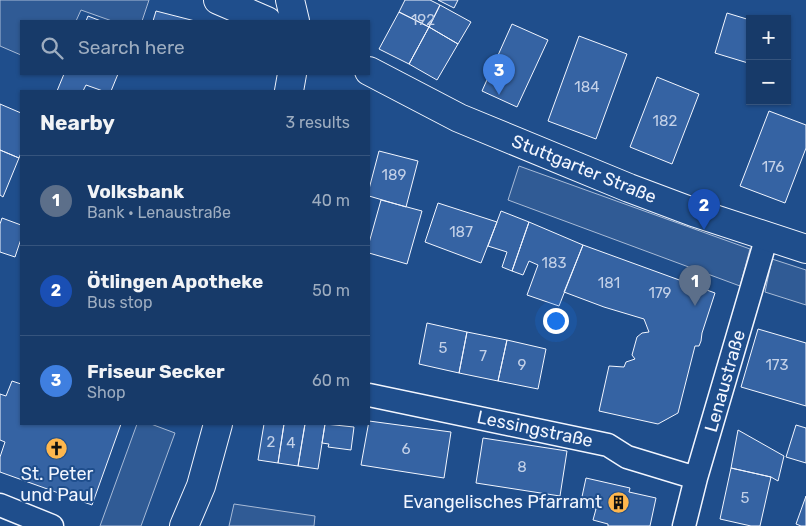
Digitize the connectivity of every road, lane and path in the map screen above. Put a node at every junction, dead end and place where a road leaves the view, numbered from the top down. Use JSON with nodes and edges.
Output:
{"nodes":[{"id":1,"x":218,"y":0,"type":"edge"},
{"id":2,"x":290,"y":0,"type":"edge"},
{"id":3,"x":264,"y":20,"type":"edge"},
{"id":4,"x":295,"y":20,"type":"edge"},
{"id":5,"x":370,"y":72,"type":"edge"},
{"id":6,"x":292,"y":75,"type":"edge"},
{"id":7,"x":289,"y":90,"type":"edge"},
{"id":8,"x":767,"y":236,"type":"junction"},
{"id":9,"x":806,"y":249,"type":"edge"},
{"id":10,"x":370,"y":395,"type":"edge"},
{"id":11,"x":218,"y":425,"type":"edge"},
{"id":12,"x":696,"y":478,"type":"junction"},
{"id":13,"x":0,"y":505,"type":"edge"},
{"id":14,"x":52,"y":526,"type":"edge"},
{"id":15,"x":184,"y":526,"type":"edge"},
{"id":16,"x":684,"y":526,"type":"edge"}],
"edges":[{"from":1,"to":3,"type":"main road"},
{"from":2,"to":4,"type":"main road"},
{"from":5,"to":8,"type":"main road","name":"Stuttgarter Straße"},
{"from":6,"to":7,"type":"main road"},
{"from":8,"to":9,"type":"main road","name":"Stuttgarter Straße"},
{"from":8,"to":12,"type":"street","name":"Lenaustraße"},
{"from":10,"to":12,"type":"street","name":"Lessingstraße"},
{"from":11,"to":15,"type":"main road"},
{"from":12,"to":16,"type":"street","name":"Lenaustraße"},
{"from":13,"to":14,"type":"street"}]}
